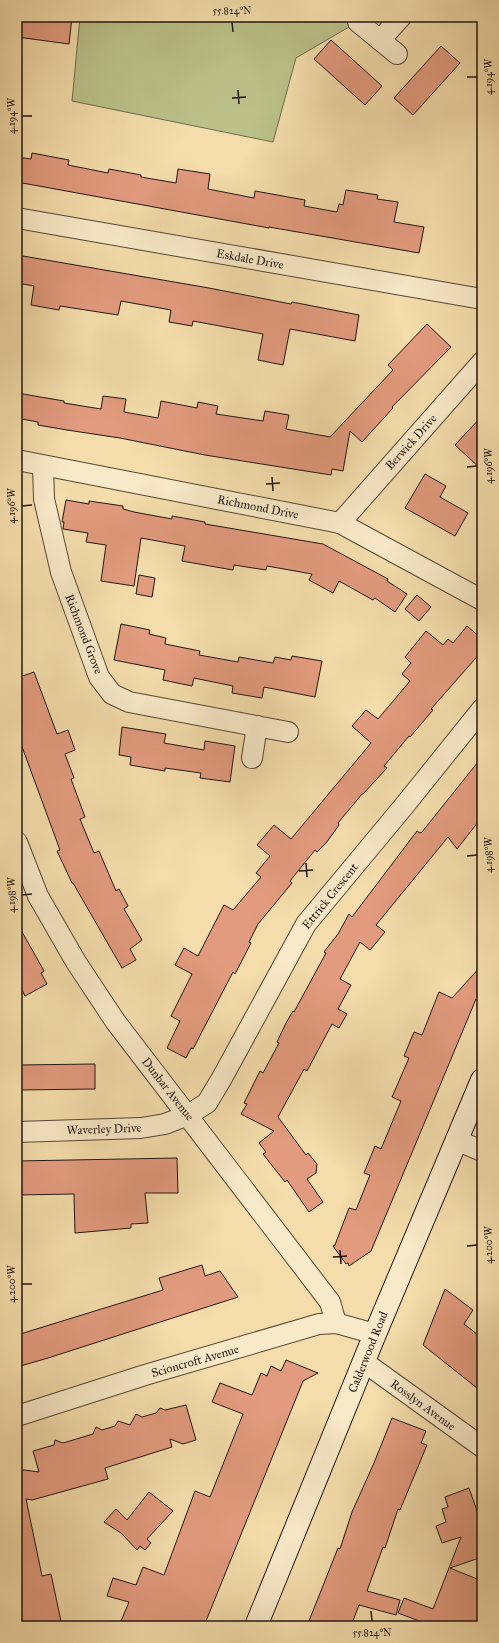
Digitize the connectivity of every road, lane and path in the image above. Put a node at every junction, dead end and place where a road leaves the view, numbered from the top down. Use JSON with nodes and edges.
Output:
{"nodes":[{"id":1,"x":401,"y":17,"type":"edge"},
{"id":2,"x":358,"y":22,"type":"dead end"},
{"id":3,"x":380,"y":40,"type":"junction"},
{"id":4,"x":397,"y":54,"type":"dead end"},
{"id":5,"x":17,"y":218,"type":"edge"},
{"id":6,"x":482,"y":299,"type":"edge"},
{"id":7,"x":482,"y":362,"type":"edge"},
{"id":8,"x":17,"y":460,"type":"edge"},
{"id":9,"x":43,"y":466,"type":"junction"},
{"id":10,"x":340,"y":522,"type":"junction"},
{"id":11,"x":482,"y":600,"type":"edge"},
{"id":12,"x":482,"y":709,"type":"edge"},
{"id":13,"x":257,"y":726,"type":"junction"},
{"id":14,"x":288,"y":732,"type":"dead end"},
{"id":15,"x":252,"y":758,"type":"dead end"},
{"id":16,"x":17,"y":842,"type":"edge"},
{"id":17,"x":482,"y":1080,"type":"edge"},
{"id":18,"x":188,"y":1115,"type":"junction"},
{"id":19,"x":17,"y":1132,"type":"edge"},
{"id":20,"x":456,"y":1140,"type":"junction"},
{"id":21,"x":482,"y":1151,"type":"edge"},
{"id":22,"x":336,"y":1323,"type":"junction"},
{"id":23,"x":375,"y":1334,"type":"junction"},
{"id":24,"x":364,"y":1362,"type":"junction"},
{"id":25,"x":17,"y":1416,"type":"edge"},
{"id":26,"x":482,"y":1447,"type":"edge"},
{"id":27,"x":256,"y":1626,"type":"edge"}],
"edges":[{"from":1,"to":3,"type":"street"},
{"from":2,"to":3,"type":"street"},
{"from":3,"to":4,"type":"street"},
{"from":5,"to":6,"type":"street","name":"Eskdale Drive"},
{"from":7,"to":10,"type":"street","name":"Berwick Drive"},
{"from":8,"to":9,"type":"street","name":"Richmond Drive"},
{"from":9,"to":10,"type":"street","name":"Richmond Drive"},
{"from":9,"to":13,"type":"street","name":"Richmond Grove"},
{"from":10,"to":11,"type":"street","name":"Richmond Drive"},
{"from":12,"to":18,"type":"street","name":"Ettrick Crescent"},
{"from":13,"to":14,"type":"street","name":"Richmond Grove"},
{"from":13,"to":15,"type":"street"},
{"from":16,"to":18,"type":"street","name":"Dunbar Avenue"},
{"from":17,"to":20,"type":"street","name":"Calderwood Road"},
{"from":18,"to":19,"type":"street","name":"Waverley Drive"},
{"from":18,"to":22,"type":"street","name":"Dunbar Avenue"},
{"from":20,"to":21,"type":"street"},
{"from":20,"to":23,"type":"street","name":"Calderwood Road"},
{"from":22,"to":23,"type":"street","name":"Scioncroft Avenue"},
{"from":22,"to":25,"type":"street","name":"Scioncroft Avenue"},
{"from":23,"to":24,"type":"street","name":"Calderwood Road"},
{"from":24,"to":26,"type":"street","name":"Rosslyn Avenue"},
{"from":24,"to":27,"type":"street","name":"Calderwood Road"}]}
